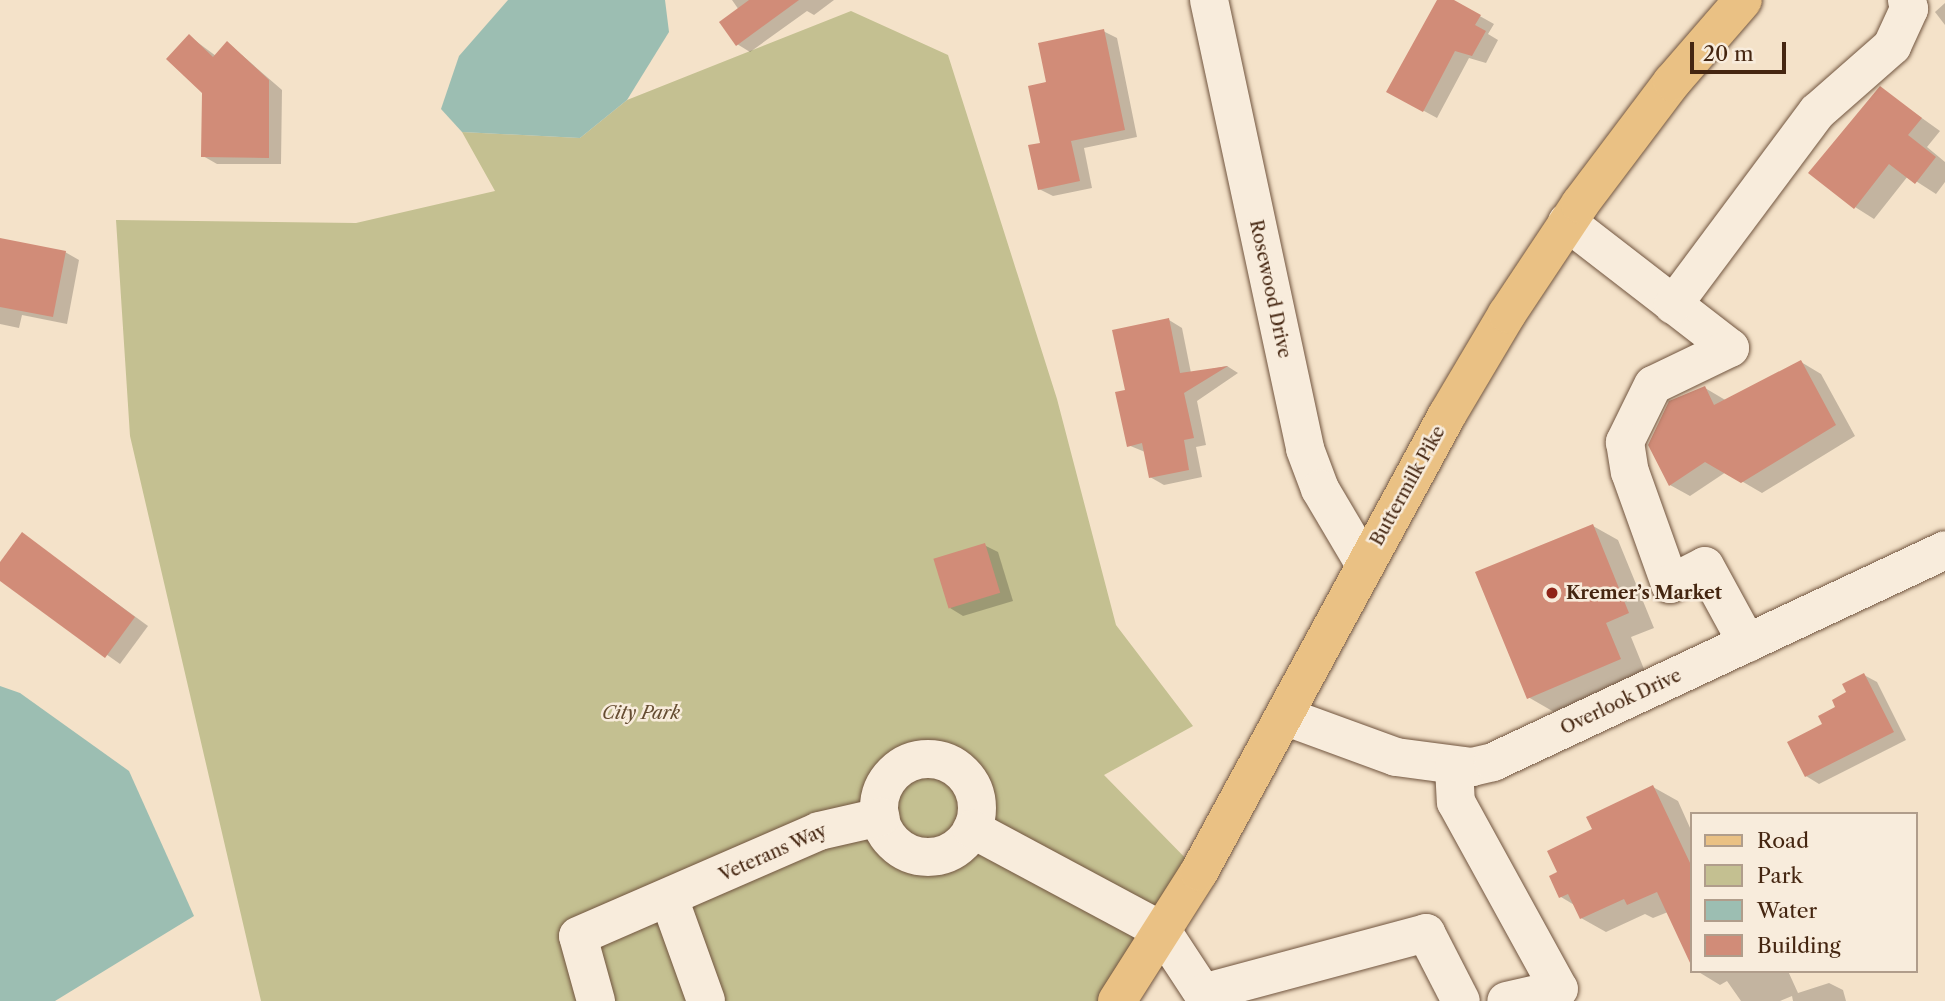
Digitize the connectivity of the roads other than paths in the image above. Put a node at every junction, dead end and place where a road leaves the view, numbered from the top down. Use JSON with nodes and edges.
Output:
{"nodes":[{"id":1,"x":1209,"y":0,"type":"edge"},
{"id":2,"x":1743,"y":0,"type":"edge"},
{"id":3,"x":1907,"y":0,"type":"edge"},
{"id":4,"x":1567,"y":222,"type":"junction"},
{"id":5,"x":1673,"y":305,"type":"junction"},
{"id":6,"x":1945,"y":550,"type":"edge"},
{"id":7,"x":1366,"y":565,"type":"junction"},
{"id":8,"x":1747,"y":643,"type":"junction"},
{"id":9,"x":1284,"y":716,"type":"junction"},
{"id":10,"x":1454,"y":767,"type":"junction"},
{"id":11,"x":880,"y":817,"type":"junction"},
{"id":12,"x":972,"y":829,"type":"junction"},
{"id":13,"x":669,"y":898,"type":"junction"},
{"id":14,"x":1162,"y":931,"type":"junction"},
{"id":15,"x":1207,"y":997,"type":"edge"},
{"id":16,"x":596,"y":1001,"type":"edge"},
{"id":17,"x":706,"y":1001,"type":"edge"},
{"id":18,"x":1117,"y":1001,"type":"edge"},
{"id":19,"x":1461,"y":1001,"type":"edge"},
{"id":20,"x":1506,"y":1001,"type":"edge"}],
"edges":[{"from":1,"to":7,"type":"street","name":"Rosewood Drive"},
{"from":2,"to":4,"type":"main road","name":"Buttermilk Pike"},
{"from":3,"to":5,"type":"street"},
{"from":4,"to":5,"type":"street"},
{"from":4,"to":7,"type":"main road","name":"Buttermilk Pike"},
{"from":5,"to":8,"type":"street"},
{"from":6,"to":8,"type":"street","name":"Overlook Drive"},
{"from":7,"to":9,"type":"main road","name":"Buttermilk Pike"},
{"from":8,"to":10,"type":"street","name":"Overlook Drive"},
{"from":9,"to":10,"type":"street","name":"Overlook Drive"},
{"from":9,"to":14,"type":"main road","name":"Buttermilk Pike"},
{"from":10,"to":20,"type":"street"},
{"from":11,"to":12,"type":"street"},
{"from":11,"to":12,"type":"street"},
{"from":11,"to":13,"type":"street","name":"Veterans Way"},
{"from":12,"to":14,"type":"street"},
{"from":13,"to":16,"type":"street","name":"Veterans Way"},
{"from":13,"to":17,"type":"street"},
{"from":14,"to":15,"type":"street"},
{"from":14,"to":18,"type":"main road","name":"Buttermilk Pike"},
{"from":15,"to":19,"type":"street"}]}
